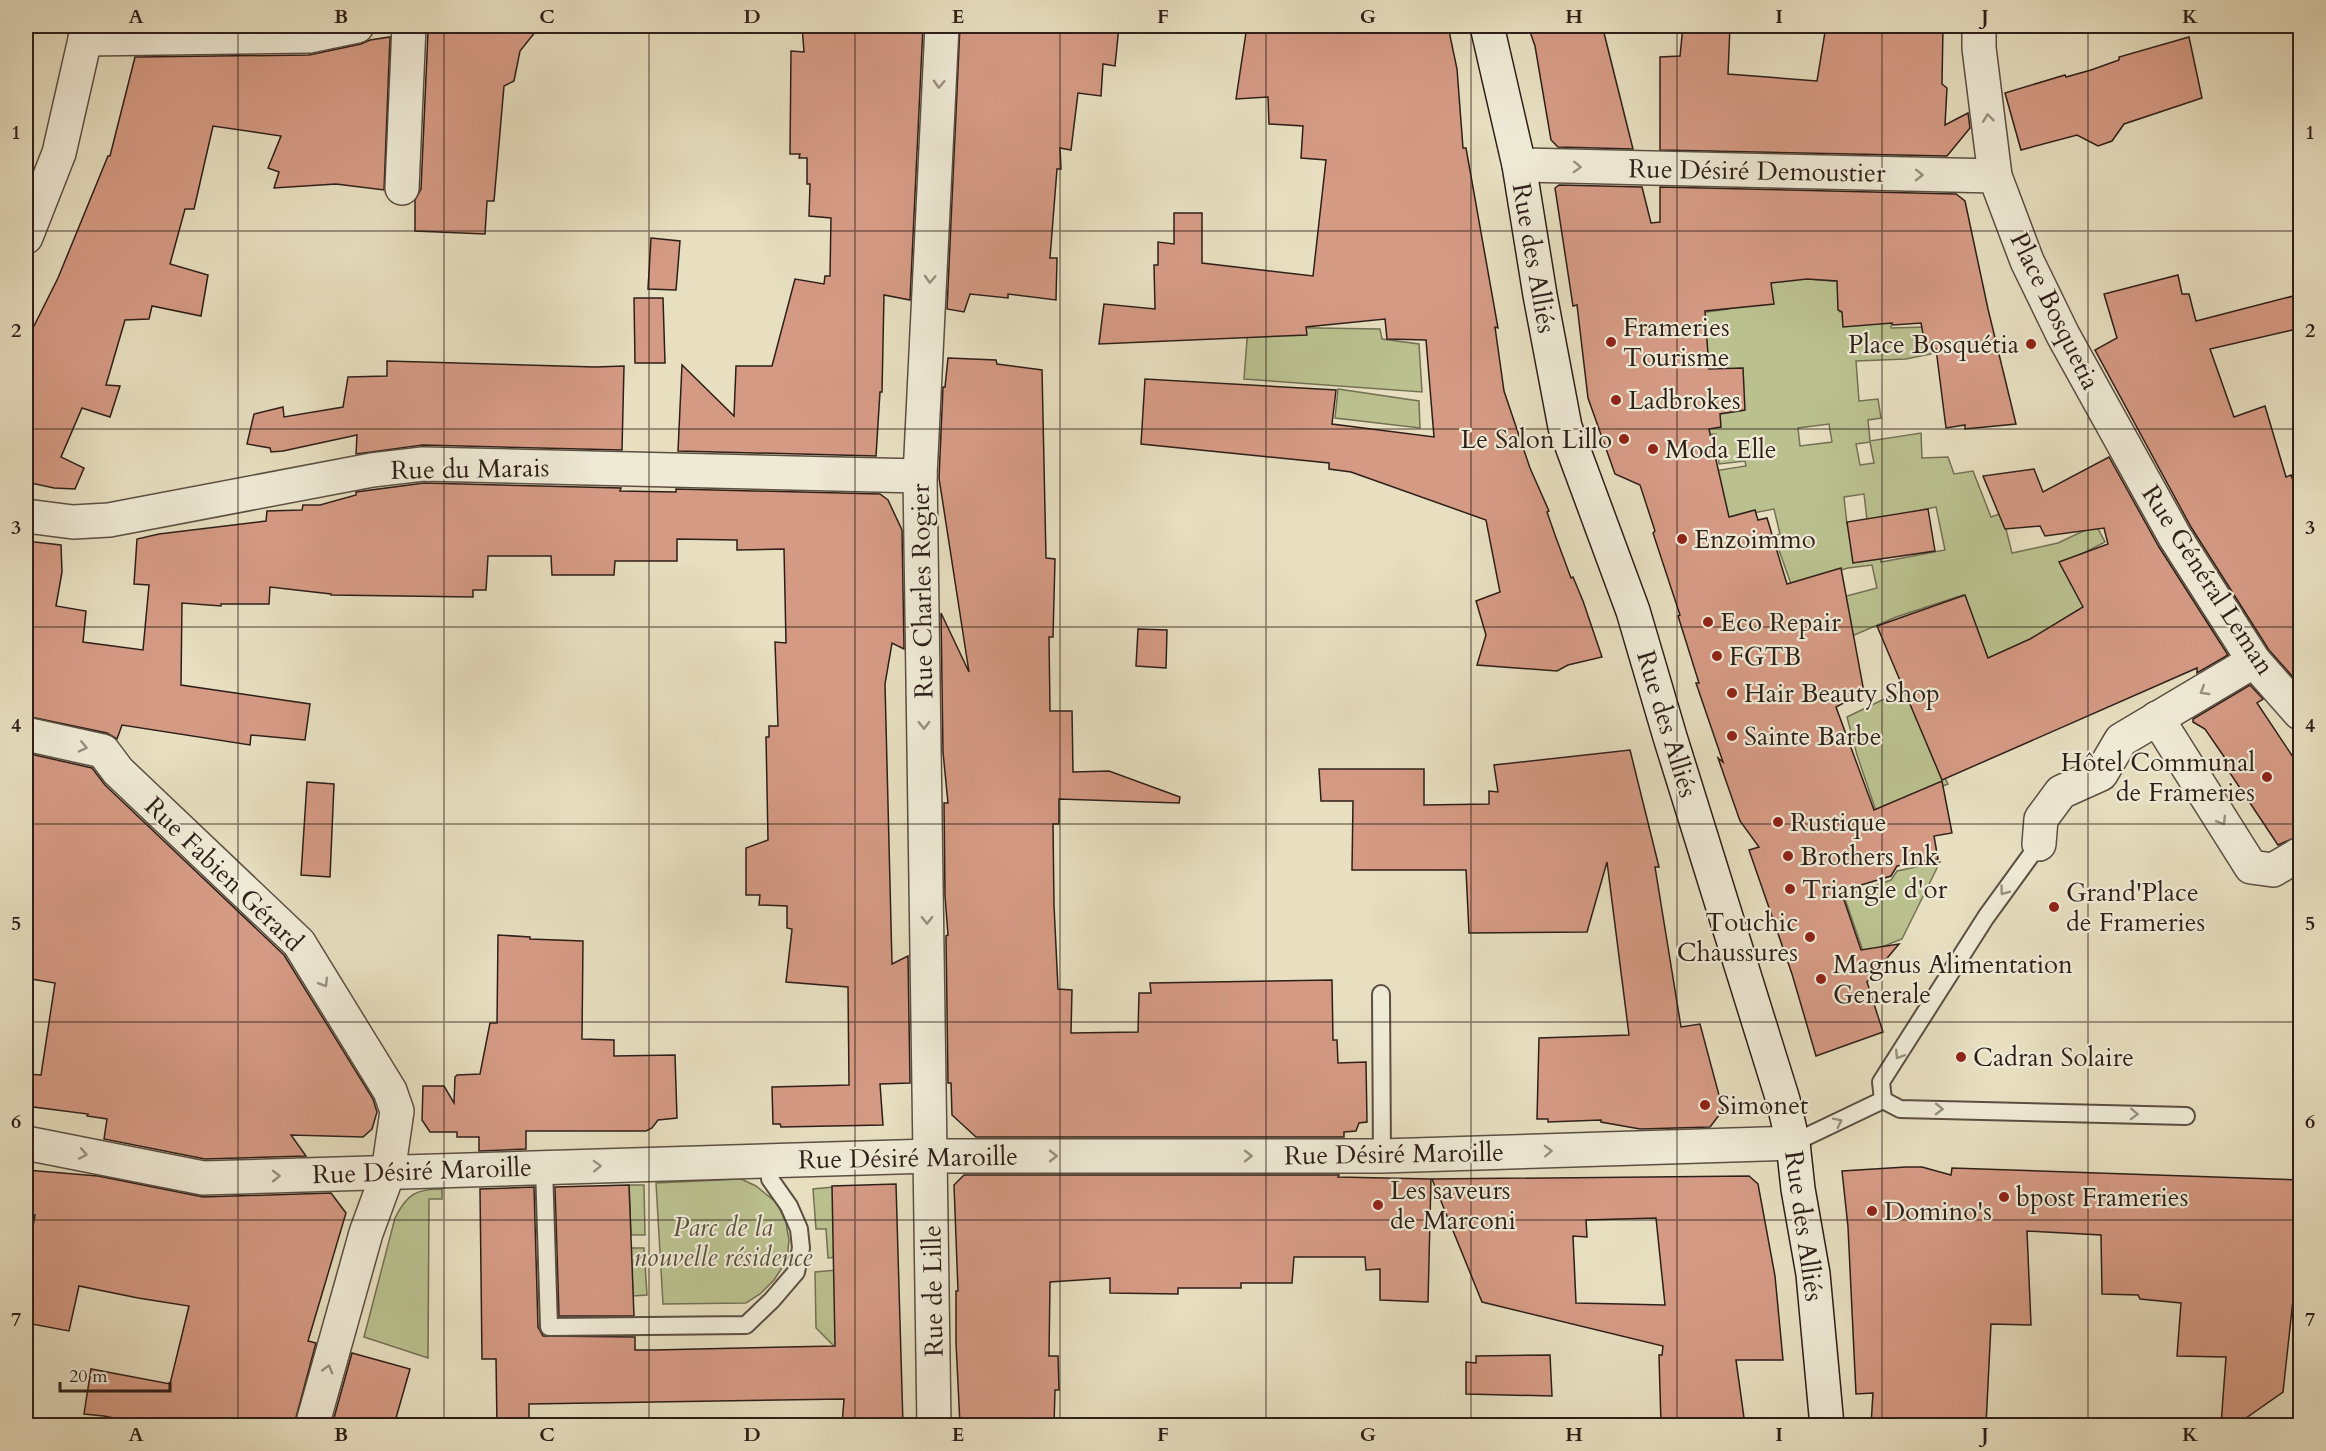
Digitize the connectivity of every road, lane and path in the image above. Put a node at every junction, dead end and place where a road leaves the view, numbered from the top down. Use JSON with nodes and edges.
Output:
{"nodes":[{"id":1,"x":357,"y":26,"type":"edge"},
{"id":2,"x":409,"y":26,"type":"edge"},
{"id":3,"x":942,"y":26,"type":"edge"},
{"id":4,"x":1487,"y":26,"type":"edge"},
{"id":5,"x":1979,"y":26,"type":"edge"},
{"id":6,"x":86,"y":32,"type":"edge"},
{"id":7,"x":1518,"y":165,"type":"junction"},
{"id":8,"x":1995,"y":176,"type":"junction"},
{"id":9,"x":402,"y":188,"type":"dead end"},
{"id":10,"x":26,"y":237,"type":"edge"},
{"id":11,"x":2122,"y":442,"type":"joint"},
{"id":12,"x":920,"y":476,"type":"junction"},
{"id":13,"x":26,"y":516,"type":"edge"},
{"id":14,"x":2254,"y":661,"type":"junction"},
{"id":15,"x":2301,"y":713,"type":"edge"},
{"id":16,"x":2157,"y":718,"type":"junction"},
{"id":17,"x":26,"y":734,"type":"edge"},
{"id":18,"x":2039,"y":844,"type":"joint"},
{"id":19,"x":2301,"y":854,"type":"edge"},
{"id":20,"x":1381,"y":994,"type":"dead end"},
{"id":21,"x":1883,"y":1100,"type":"junction"},
{"id":22,"x":2186,"y":1116,"type":"dead end"},
{"id":23,"x":26,"y":1143,"type":"edge"},
{"id":24,"x":1793,"y":1143,"type":"junction"},
{"id":25,"x":931,"y":1156,"type":"junction"},
{"id":26,"x":1382,"y":1156,"type":"junction"},
{"id":27,"x":769,"y":1161,"type":"junction"},
{"id":28,"x":544,"y":1167,"type":"junction"},
{"id":29,"x":388,"y":1173,"type":"junction"},
{"id":30,"x":312,"y":1425,"type":"edge"},
{"id":31,"x":934,"y":1425,"type":"edge"},
{"id":32,"x":1827,"y":1425,"type":"edge"}],
"edges":[{"from":1,"to":6,"type":"street"},
{"from":2,"to":9,"type":"street"},
{"from":3,"to":12,"type":"street","name":"Rue Charles Rogier","one_way":true},
{"from":4,"to":7,"type":"street","name":"Rue des Alliés"},
{"from":8,"to":5,"type":"street","name":"Place Bosquetia","one_way":true},
{"from":6,"to":10,"type":"street"},
{"from":7,"to":8,"type":"street","name":"Rue Désiré Demoustier","one_way":true},
{"from":7,"to":24,"type":"street","name":"Rue des Alliés"},
{"from":8,"to":11,"type":"street","name":"Place Bosquetia"},
{"from":11,"to":14,"type":"street","name":"Rue Général Leman"},
{"from":12,"to":13,"type":"street","name":"Rue du Marais"},
{"from":12,"to":25,"type":"street","name":"Rue Charles Rogier","one_way":true},
{"from":14,"to":15,"type":"street","name":"Rue Général Leman"},
{"from":14,"to":16,"type":"street","one_way":true},
{"from":16,"to":18,"type":"street"},
{"from":16,"to":19,"type":"street","one_way":true},
{"from":17,"to":29,"type":"street","name":"Rue Fabien Gérard","one_way":true},
{"from":18,"to":21,"type":"lane","one_way":true},
{"from":20,"to":26,"type":"lane"},
{"from":21,"to":22,"type":"lane","one_way":true},
{"from":24,"to":21,"type":"lane","one_way":true},
{"from":23,"to":29,"type":"street","name":"Rue Désiré Maroille","one_way":true},
{"from":26,"to":24,"type":"street","name":"Rue Désiré Maroille","one_way":true},
{"from":24,"to":32,"type":"street","name":"Rue des Alliés"},
{"from":25,"to":26,"type":"street","name":"Rue Désiré Maroille","one_way":true},
{"from":25,"to":27,"type":"street","name":"Rue Désiré Maroille"},
{"from":25,"to":31,"type":"street","name":"Rue de Lille"},
{"from":28,"to":27,"type":"street","name":"Rue Désiré Maroille","one_way":true},
{"from":27,"to":28,"type":"lane"},
{"from":28,"to":29,"type":"street","name":"Rue Désiré Maroille"},
{"from":30,"to":29,"type":"street","name":"Rue Fabien Gérard","one_way":true}]}
